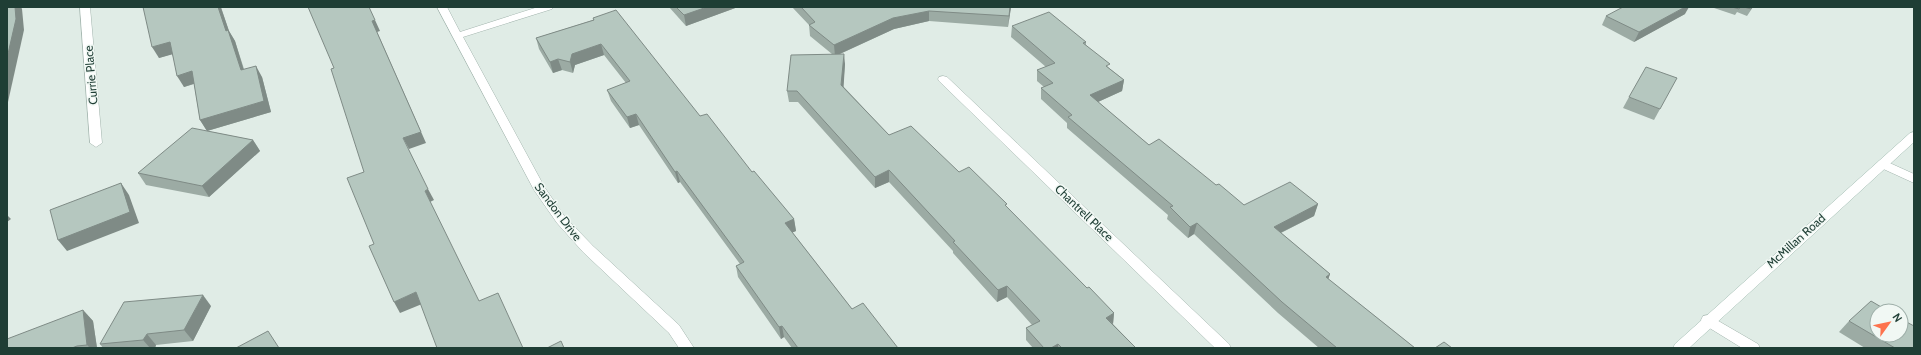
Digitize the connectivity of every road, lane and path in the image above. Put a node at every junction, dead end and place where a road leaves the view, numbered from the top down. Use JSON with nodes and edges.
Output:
{"nodes":[{"id":1,"x":85,"y":7,"type":"edge"},
{"id":2,"x":442,"y":7,"type":"edge"},
{"id":3,"x":548,"y":7,"type":"edge"},
{"id":4,"x":457,"y":36,"type":"junction"},
{"id":5,"x":943,"y":79,"type":"dead end"},
{"id":6,"x":1914,"y":136,"type":"edge"},
{"id":7,"x":96,"y":143,"type":"dead end"},
{"id":8,"x":1883,"y":164,"type":"junction"},
{"id":9,"x":1914,"y":179,"type":"edge"},
{"id":10,"x":1708,"y":320,"type":"junction"},
{"id":11,"x":687,"y":348,"type":"edge"},
{"id":12,"x":1224,"y":348,"type":"edge"},
{"id":13,"x":1680,"y":348,"type":"edge"},
{"id":14,"x":1753,"y":348,"type":"edge"}],
"edges":[{"from":1,"to":7,"type":"street","name":"Currie Place"},
{"from":2,"to":4,"type":"street","name":"Sandon Drive"},
{"from":3,"to":4,"type":"street"},
{"from":4,"to":11,"type":"street","name":"Sandon Drive"},
{"from":5,"to":12,"type":"street","name":"Chantrell Place"},
{"from":6,"to":8,"type":"street","name":"McMillan Road"},
{"from":8,"to":9,"type":"street"},
{"from":8,"to":10,"type":"street","name":"McMillan Road"},
{"from":10,"to":13,"type":"street","name":"McMillan Road"},
{"from":10,"to":14,"type":"street"}]}
